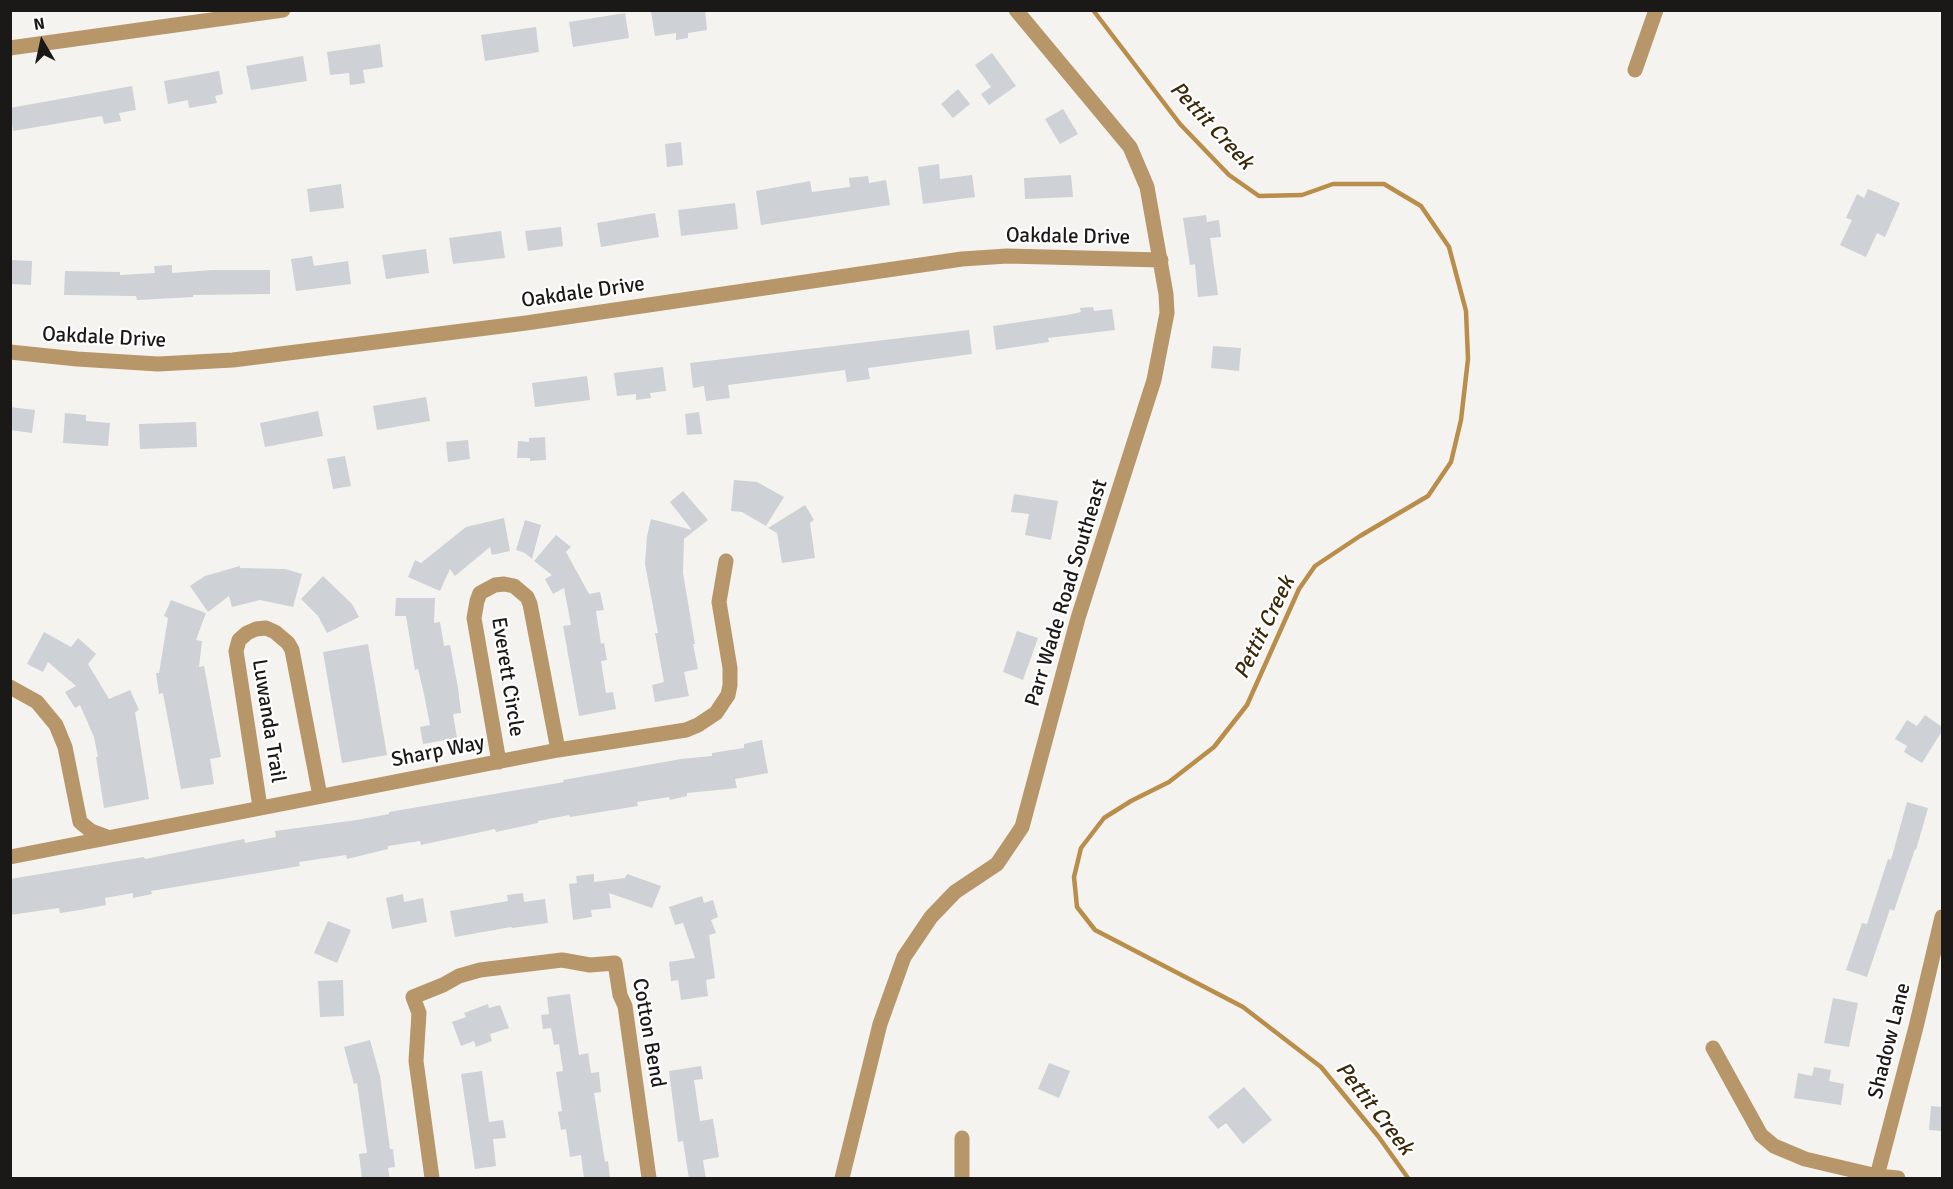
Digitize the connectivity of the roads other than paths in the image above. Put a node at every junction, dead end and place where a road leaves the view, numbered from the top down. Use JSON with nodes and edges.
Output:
{"nodes":[{"id":1,"x":283,"y":10,"type":"edge"},
{"id":2,"x":1016,"y":10,"type":"edge"},
{"id":3,"x":1656,"y":10,"type":"edge"},
{"id":4,"x":10,"y":48,"type":"edge"},
{"id":5,"x":1635,"y":70,"type":"dead end"},
{"id":6,"x":1161,"y":260,"type":"junction"},
{"id":7,"x":10,"y":352,"type":"edge"},
{"id":8,"x":726,"y":561,"type":"dead end"},
{"id":9,"x":10,"y":687,"type":"edge"},
{"id":10,"x":558,"y":750,"type":"junction"},
{"id":11,"x":499,"y":762,"type":"junction"},
{"id":12,"x":320,"y":796,"type":"junction"},
{"id":13,"x":260,"y":807,"type":"junction"},
{"id":14,"x":80,"y":822,"type":"junction"},
{"id":15,"x":107,"y":837,"type":"junction"},
{"id":16,"x":64,"y":847,"type":"junction"},
{"id":17,"x":10,"y":857,"type":"edge"},
{"id":18,"x":1942,"y":917,"type":"edge"},
{"id":19,"x":1713,"y":1048,"type":"dead end"},
{"id":20,"x":962,"y":1138,"type":"dead end"},
{"id":21,"x":1877,"y":1176,"type":"junction"},
{"id":22,"x":432,"y":1179,"type":"edge"},
{"id":23,"x":649,"y":1179,"type":"edge"},
{"id":24,"x":842,"y":1179,"type":"edge"},
{"id":25,"x":962,"y":1179,"type":"edge"},
{"id":26,"x":1898,"y":1179,"type":"edge"}],
"edges":[{"from":1,"to":4,"type":"street"},
{"from":2,"to":6,"type":"street","name":"Parr Wade Road Southeast"},
{"from":3,"to":5,"type":"street"},
{"from":6,"to":7,"type":"street","name":"Oakdale Drive"},
{"from":6,"to":24,"type":"street","name":"Parr Wade Road Southeast"},
{"from":8,"to":10,"type":"street","name":"Sharp Way"},
{"from":9,"to":14,"type":"street"},
{"from":10,"to":11,"type":"street","name":"Sharp Way"},
{"from":10,"to":11,"type":"street","name":"Everett Circle"},
{"from":11,"to":12,"type":"street","name":"Sharp Way"},
{"from":12,"to":13,"type":"street","name":"Sharp Way"},
{"from":12,"to":13,"type":"street","name":"Luwanda Trail"},
{"from":13,"to":15,"type":"street","name":"Sharp Way"},
{"from":14,"to":15,"type":"street"},
{"from":14,"to":16,"type":"street"},
{"from":15,"to":16,"type":"street","name":"Sharp Way"},
{"from":16,"to":17,"type":"street","name":"Sharp Way"},
{"from":18,"to":21,"type":"street","name":"Shadow Lane"},
{"from":19,"to":21,"type":"street"},
{"from":20,"to":25,"type":"street"},
{"from":21,"to":26,"type":"street"},
{"from":22,"to":23,"type":"street","name":"Cotton Bend"}]}
